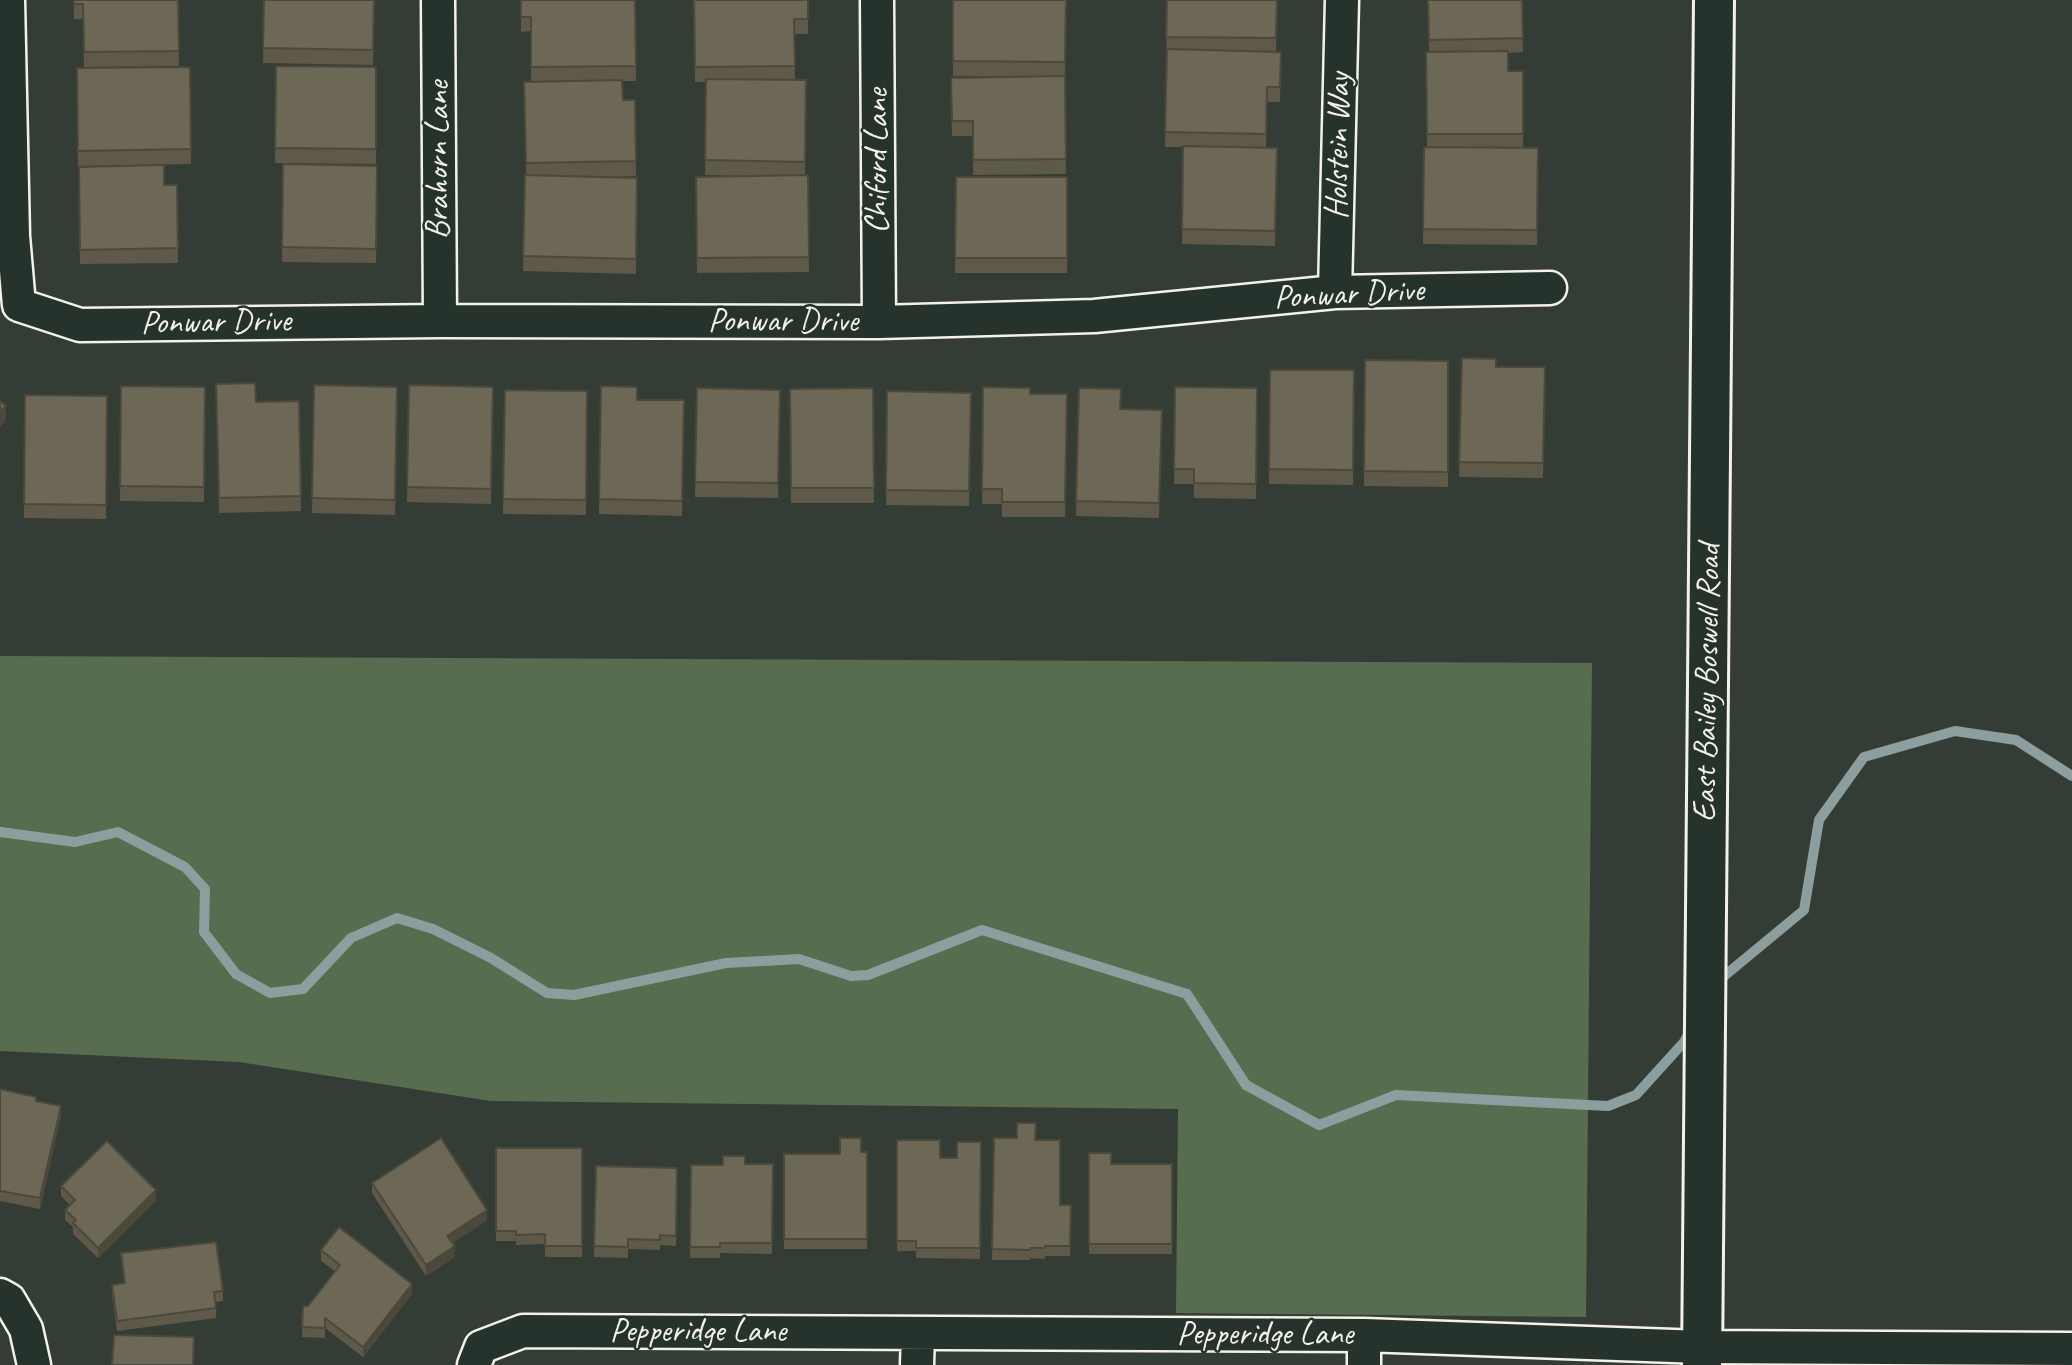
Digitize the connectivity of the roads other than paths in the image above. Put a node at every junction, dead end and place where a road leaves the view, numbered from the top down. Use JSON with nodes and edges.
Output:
{"nodes":[{"id":1,"x":8,"y":0,"type":"edge"},
{"id":2,"x":438,"y":0,"type":"edge"},
{"id":3,"x":877,"y":0,"type":"edge"},
{"id":4,"x":1342,"y":0,"type":"edge"},
{"id":5,"x":1714,"y":0,"type":"edge"},
{"id":6,"x":1550,"y":288,"type":"dead end"},
{"id":7,"x":1335,"y":292,"type":"junction"},
{"id":8,"x":440,"y":321,"type":"junction"},
{"id":9,"x":879,"y":322,"type":"junction"},
{"id":10,"x":0,"y":1295,"type":"edge"},
{"id":11,"x":918,"y":1333,"type":"junction"},
{"id":12,"x":2072,"y":1349,"type":"edge"},
{"id":13,"x":1364,"y":1350,"type":"edge"},
{"id":14,"x":1702,"y":1356,"type":"edge"},
{"id":15,"x":2009,"y":1357,"type":"edge"},
{"id":16,"x":34,"y":1365,"type":"edge"},
{"id":17,"x":474,"y":1365,"type":"edge"},
{"id":18,"x":917,"y":1365,"type":"edge"}],
"edges":[{"from":1,"to":8,"type":"street","name":"Ponwar Drive"},
{"from":2,"to":8,"type":"street","name":"Brahorn Lane"},
{"from":3,"to":9,"type":"street","name":"Chiford Lane"},
{"from":4,"to":7,"type":"street","name":"Holstein Way"},
{"from":5,"to":14,"type":"street","name":"East Bailey Boswell Road"},
{"from":6,"to":7,"type":"street","name":"Ponwar Drive"},
{"from":7,"to":9,"type":"street","name":"Ponwar Drive"},
{"from":8,"to":9,"type":"street","name":"Ponwar Drive"},
{"from":10,"to":16,"type":"street"},
{"from":11,"to":13,"type":"street","name":"Pepperidge Lane"},
{"from":11,"to":17,"type":"street","name":"Pepperidge Lane"},
{"from":11,"to":18,"type":"street"},
{"from":12,"to":15,"type":"street","name":"Pepperidge Lane"},
{"from":13,"to":14,"type":"street","name":"Pepperidge Lane"},
{"from":14,"to":15,"type":"street","name":"Pepperidge Lane"}]}
